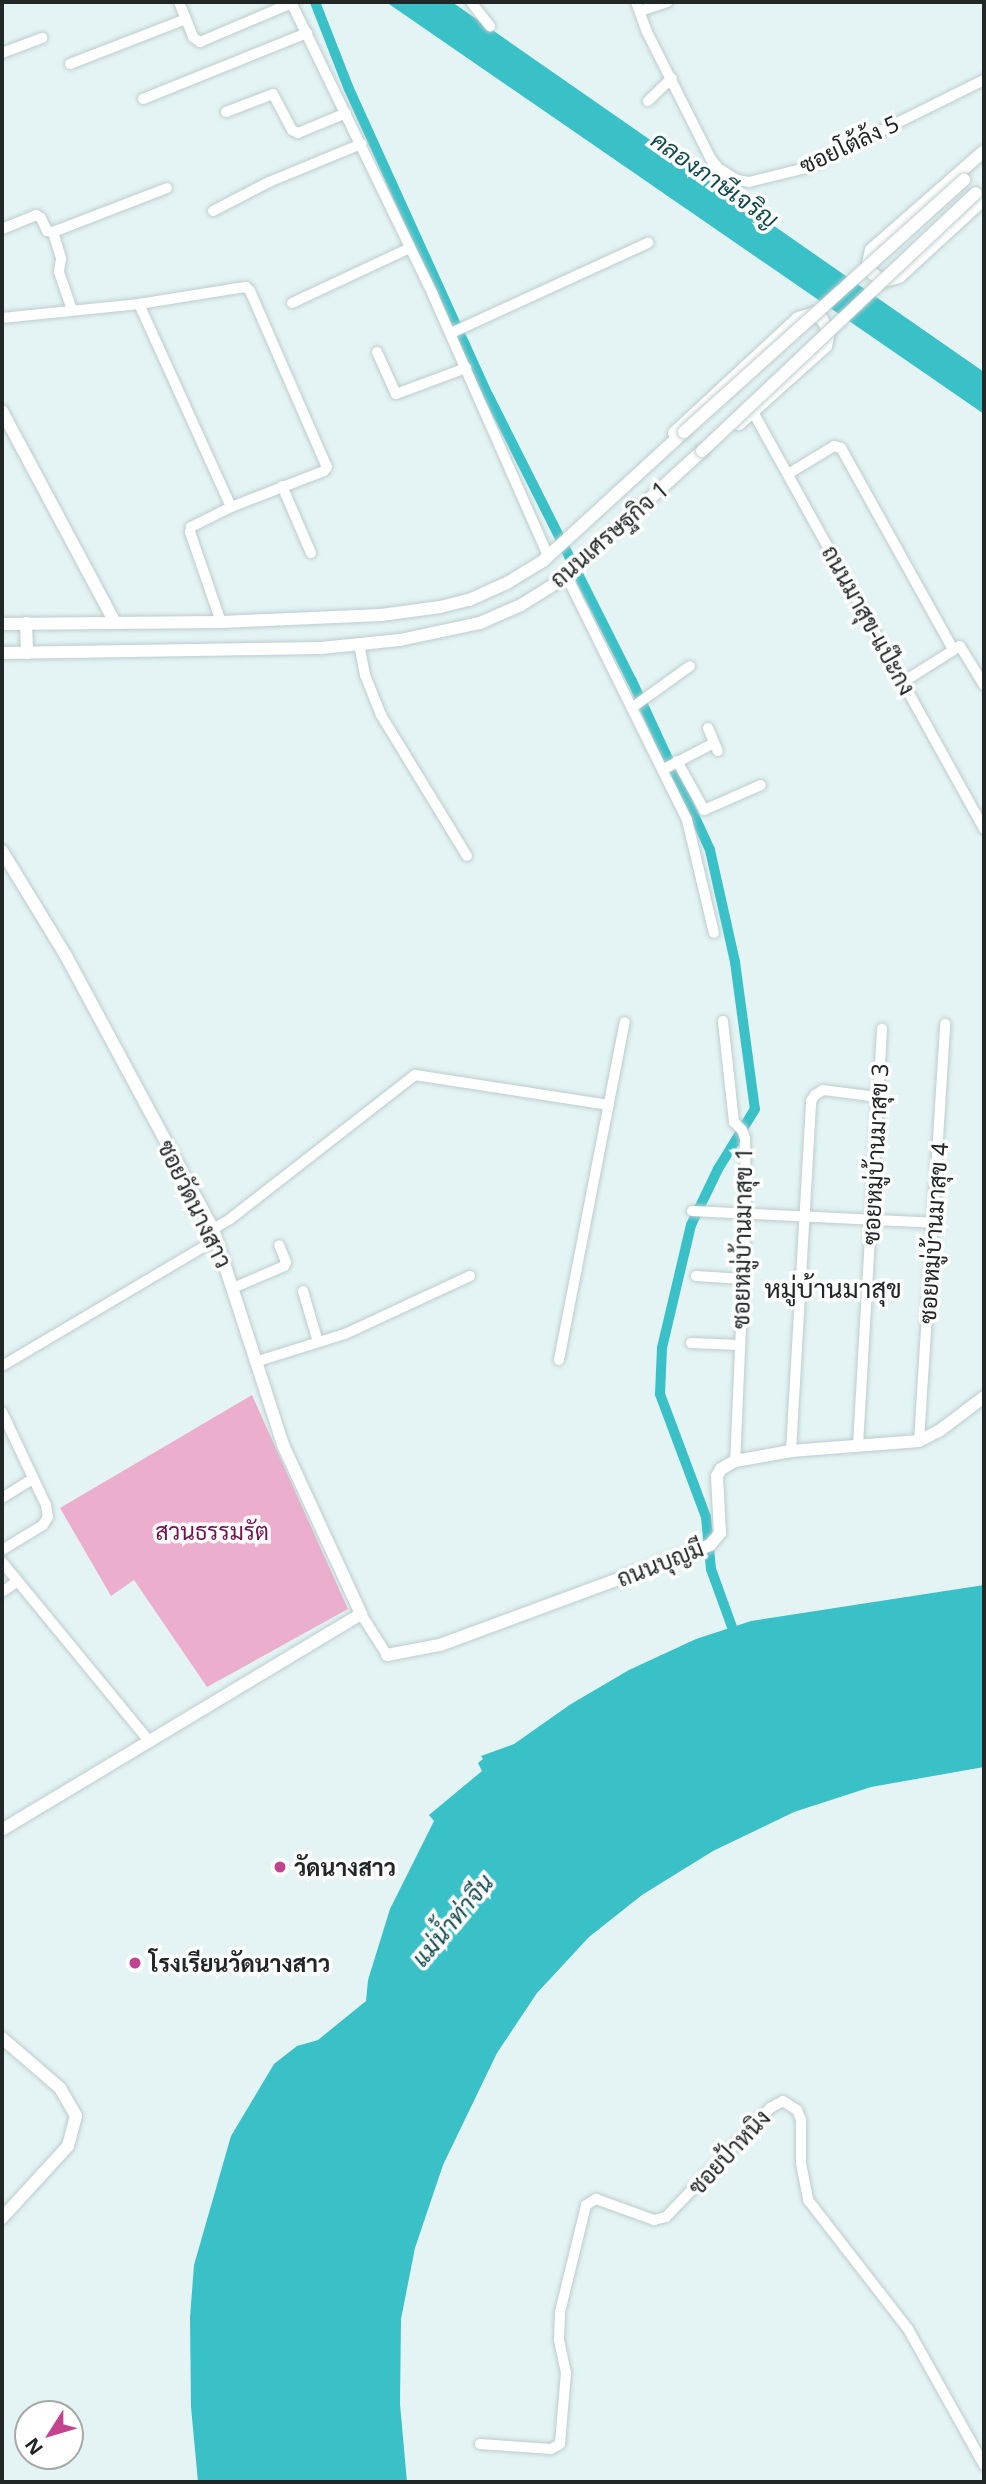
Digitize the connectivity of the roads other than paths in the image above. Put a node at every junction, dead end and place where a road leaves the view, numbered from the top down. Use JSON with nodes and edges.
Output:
{"nodes":[{"id":1,"x":179,"y":2,"type":"edge"},
{"id":2,"x":471,"y":2,"type":"edge"},
{"id":3,"x":668,"y":2,"type":"edge"},
{"id":4,"x":292,"y":3,"type":"edge"},
{"id":5,"x":638,"y":7,"type":"edge"},
{"id":6,"x":186,"y":19,"type":"junction"},
{"id":7,"x":490,"y":26,"type":"dead end"},
{"id":8,"x":307,"y":33,"type":"junction"},
{"id":9,"x":43,"y":38,"type":"dead end"},
{"id":10,"x":2,"y":53,"type":"edge"},
{"id":11,"x":70,"y":64,"type":"dead end"},
{"id":12,"x":672,"y":78,"type":"junction"},
{"id":13,"x":984,"y":79,"type":"edge"},
{"id":14,"x":143,"y":99,"type":"dead end"},
{"id":15,"x":648,"y":101,"type":"dead end"},
{"id":16,"x":226,"y":112,"type":"dead end"},
{"id":17,"x":346,"y":113,"type":"junction"},
{"id":18,"x":361,"y":144,"type":"junction"},
{"id":19,"x":984,"y":151,"type":"edge"},
{"id":20,"x":984,"y":162,"type":"edge"},
{"id":21,"x":167,"y":188,"type":"dead end"},
{"id":22,"x":982,"y":193,"type":"edge"},
{"id":23,"x":213,"y":211,"type":"dead end"},
{"id":24,"x":2,"y":229,"type":"edge"},
{"id":25,"x":53,"y":232,"type":"junction"},
{"id":26,"x":648,"y":243,"type":"dead end"},
{"id":27,"x":410,"y":248,"type":"junction"},
{"id":28,"x":292,"y":303,"type":"dead end"},
{"id":29,"x":139,"y":304,"type":"junction"},
{"id":30,"x":72,"y":310,"type":"junction"},
{"id":31,"x":2,"y":318,"type":"edge"},
{"id":32,"x":451,"y":333,"type":"junction"},
{"id":33,"x":377,"y":352,"type":"dead end"},
{"id":34,"x":466,"y":368,"type":"junction"},
{"id":35,"x":2,"y":411,"type":"edge"},
{"id":36,"x":753,"y":412,"type":"junction"},
{"id":37,"x":788,"y":474,"type":"junction"},
{"id":38,"x":282,"y":486,"type":"junction"},
{"id":39,"x":231,"y":507,"type":"junction"},
{"id":40,"x":568,"y":541,"type":"junction"},
{"id":41,"x":311,"y":553,"type":"dead end"},
{"id":42,"x":548,"y":556,"type":"junction"},
{"id":43,"x":585,"y":560,"type":"junction"},
{"id":44,"x":566,"y":575,"type":"junction"},
{"id":45,"x":114,"y":621,"type":"junction"},
{"id":46,"x":221,"y":622,"type":"junction"},
{"id":47,"x":26,"y":623,"type":"junction"},
{"id":48,"x":2,"y":624,"type":"edge"},
{"id":49,"x":359,"y":644,"type":"junction"},
{"id":50,"x":953,"y":649,"type":"junction"},
{"id":51,"x":2,"y":653,"type":"edge"},
{"id":52,"x":27,"y":653,"type":"junction"},
{"id":53,"x":690,"y":666,"type":"dead end"},
{"id":54,"x":903,"y":682,"type":"junction"},
{"id":55,"x":984,"y":685,"type":"edge"},
{"id":56,"x":633,"y":707,"type":"junction"},
{"id":57,"x":708,"y":728,"type":"dead end"},
{"id":58,"x":677,"y":761,"type":"junction"},
{"id":59,"x":664,"y":769,"type":"junction"},
{"id":60,"x":761,"y":785,"type":"dead end"},
{"id":61,"x":984,"y":829,"type":"edge"},
{"id":62,"x":2,"y":851,"type":"edge"},
{"id":63,"x":467,"y":856,"type":"dead end"},
{"id":64,"x":714,"y":933,"type":"dead end"},
{"id":65,"x":625,"y":1021,"type":"dead end"},
{"id":66,"x":723,"y":1021,"type":"dead end"},
{"id":67,"x":945,"y":1024,"type":"dead end"},
{"id":68,"x":882,"y":1029,"type":"dead end"},
{"id":69,"x":878,"y":1097,"type":"junction"},
{"id":70,"x":608,"y":1105,"type":"junction"},
{"id":71,"x":692,"y":1211,"type":"dead end"},
{"id":72,"x":746,"y":1213,"type":"junction"},
{"id":73,"x":806,"y":1217,"type":"junction"},
{"id":74,"x":871,"y":1220,"type":"junction"},
{"id":75,"x":934,"y":1223,"type":"junction"},
{"id":76,"x":215,"y":1234,"type":"junction"},
{"id":77,"x":279,"y":1245,"type":"dead end"},
{"id":78,"x":470,"y":1276,"type":"dead end"},
{"id":79,"x":696,"y":1276,"type":"dead end"},
{"id":80,"x":743,"y":1279,"type":"junction"},
{"id":81,"x":233,"y":1288,"type":"junction"},
{"id":82,"x":303,"y":1291,"type":"dead end"},
{"id":83,"x":318,"y":1342,"type":"junction"},
{"id":84,"x":691,"y":1343,"type":"dead end"},
{"id":85,"x":739,"y":1345,"type":"junction"},
{"id":86,"x":559,"y":1360,"type":"dead end"},
{"id":87,"x":256,"y":1362,"type":"junction"},
{"id":88,"x":2,"y":1366,"type":"edge"},
{"id":89,"x":984,"y":1397,"type":"edge"},
{"id":90,"x":2,"y":1412,"type":"edge"},
{"id":91,"x":919,"y":1441,"type":"junction"},
{"id":92,"x":858,"y":1445,"type":"junction"},
{"id":93,"x":791,"y":1451,"type":"junction"},
{"id":94,"x":735,"y":1461,"type":"junction"},
{"id":95,"x":33,"y":1479,"type":"junction"},
{"id":96,"x":2,"y":1498,"type":"edge"},
{"id":97,"x":2,"y":1550,"type":"edge"},
{"id":98,"x":2,"y":1562,"type":"edge"},
{"id":99,"x":18,"y":1581,"type":"junction"},
{"id":100,"x":2,"y":1592,"type":"edge"},
{"id":101,"x":361,"y":1614,"type":"junction"},
{"id":102,"x":387,"y":1655,"type":"joint"},
{"id":103,"x":148,"y":1740,"type":"junction"},
{"id":104,"x":2,"y":1830,"type":"edge"},
{"id":105,"x":2,"y":2038,"type":"edge"},
{"id":106,"x":2,"y":2218,"type":"edge"},
{"id":107,"x":480,"y":2444,"type":"dead end"},
{"id":108,"x":984,"y":2465,"type":"edge"}],
"edges":[{"from":1,"to":6,"type":"street"},
{"from":2,"to":7,"type":"street"},
{"from":3,"to":5,"type":"street","name":"ซอยโต้ล้ง 5"},
{"from":4,"to":6,"type":"street"},
{"from":4,"to":8,"type":"street"},
{"from":5,"to":12,"type":"street","name":"ซอยโต้ล้ง 5"},
{"from":6,"to":11,"type":"street"},
{"from":8,"to":14,"type":"street"},
{"from":8,"to":17,"type":"street"},
{"from":9,"to":10,"type":"street"},
{"from":12,"to":13,"type":"street","name":"ซอยโต้ล้ง 5"},
{"from":12,"to":15,"type":"street"},
{"from":16,"to":17,"type":"street"},
{"from":17,"to":18,"type":"street"},
{"from":18,"to":23,"type":"street"},
{"from":18,"to":27,"type":"street"},
{"from":19,"to":22,"type":"main road"},
{"from":20,"to":40,"type":"main road","name":"ถนนเศรษฐกิจ 1","bridge":true},
{"from":21,"to":25,"type":"street"},
{"from":22,"to":43,"type":"main road","name":"ถนนเศรษฐกิจ 1","bridge":true},
{"from":24,"to":25,"type":"street"},
{"from":25,"to":30,"type":"street"},
{"from":26,"to":32,"type":"street"},
{"from":27,"to":28,"type":"street"},
{"from":27,"to":32,"type":"street"},
{"from":29,"to":30,"type":"street"},
{"from":29,"to":38,"type":"street"},
{"from":29,"to":39,"type":"street"},
{"from":30,"to":31,"type":"street"},
{"from":32,"to":34,"type":"street"},
{"from":33,"to":34,"type":"street"},
{"from":34,"to":42,"type":"street"},
{"from":35,"to":45,"type":"main road"},
{"from":36,"to":37,"type":"street","name":"ถนนมาสุข-แป๊ะกง"},
{"from":36,"to":40,"type":"main road"},
{"from":36,"to":43,"type":"main road"},
{"from":37,"to":50,"type":"street"},
{"from":37,"to":54,"type":"street","name":"ถนนมาสุข-แป๊ะกง"},
{"from":38,"to":39,"type":"street"},
{"from":38,"to":41,"type":"street"},
{"from":39,"to":46,"type":"street"},
{"from":40,"to":42,"type":"main road","name":"ถนนเศรษฐกิจ 1"},
{"from":42,"to":46,"type":"main road","name":"ถนนเศรษฐกิจ 1"},
{"from":43,"to":44,"type":"main road","name":"ถนนเศรษฐกิจ 1"},
{"from":44,"to":49,"type":"main road","name":"ถนนเศรษฐกิจ 1"},
{"from":44,"to":56,"type":"street"},
{"from":45,"to":46,"type":"main road","name":"ถนนเศรษฐกิจ 1"},
{"from":45,"to":47,"type":"main road","name":"ถนนเศรษฐกิจ 1"},
{"from":47,"to":48,"type":"main road","name":"ถนนเศรษฐกิจ 1"},
{"from":47,"to":52,"type":"main road"},
{"from":49,"to":52,"type":"main road","name":"ถนนเศรษฐกิจ 1"},
{"from":49,"to":63,"type":"street"},
{"from":50,"to":54,"type":"street"},
{"from":50,"to":55,"type":"street"},
{"from":51,"to":52,"type":"main road","name":"ถนนเศรษฐกิจ 1"},
{"from":53,"to":56,"type":"street"},
{"from":54,"to":61,"type":"street","name":"ถนนมาสุข-แป๊ะกง"},
{"from":56,"to":59,"type":"street"},
{"from":57,"to":58,"type":"street"},
{"from":58,"to":59,"type":"street"},
{"from":58,"to":60,"type":"street"},
{"from":59,"to":64,"type":"street"},
{"from":62,"to":76,"type":"main road","name":"ซอยวัดนางสาว"},
{"from":65,"to":70,"type":"street"},
{"from":66,"to":72,"type":"street","name":"ซอยหมู่บ้านมาสุข 1"},
{"from":67,"to":75,"type":"street","name":"ซอยหมู่บ้านมาสุข 4"},
{"from":68,"to":69,"type":"street","name":"ซอยหมู่บ้านมาสุข 3"},
{"from":69,"to":73,"type":"street"},
{"from":69,"to":74,"type":"street","name":"ซอยหมู่บ้านมาสุข 3"},
{"from":70,"to":76,"type":"street"},
{"from":70,"to":86,"type":"street"},
{"from":71,"to":72,"type":"street"},
{"from":72,"to":73,"type":"street"},
{"from":72,"to":80,"type":"street","name":"ซอยหมู่บ้านมาสุข 1"},
{"from":73,"to":74,"type":"street"},
{"from":73,"to":93,"type":"street"},
{"from":74,"to":75,"type":"street"},
{"from":74,"to":92,"type":"street","name":"ซอยหมู่บ้านมาสุข 3"},
{"from":75,"to":91,"type":"street","name":"ซอยหมู่บ้านมาสุข 4"},
{"from":76,"to":81,"type":"main road","name":"ซอยวัดนางสาว"},
{"from":76,"to":88,"type":"street"},
{"from":77,"to":81,"type":"street"},
{"from":78,"to":83,"type":"street"},
{"from":79,"to":80,"type":"street"},
{"from":80,"to":85,"type":"street","name":"ซอยหมู่บ้านมาสุข 1"},
{"from":81,"to":87,"type":"main road","name":"ซอยวัดนางสาว"},
{"from":82,"to":83,"type":"street"},
{"from":83,"to":87,"type":"street"},
{"from":84,"to":85,"type":"street"},
{"from":85,"to":94,"type":"street","name":"ซอยหมู่บ้านมาสุข 1"},
{"from":87,"to":101,"type":"main road","name":"ซอยวัดนางสาว"},
{"from":89,"to":91,"type":"main road"},
{"from":90,"to":95,"type":"street"},
{"from":91,"to":92,"type":"main road"},
{"from":92,"to":93,"type":"main road"},
{"from":93,"to":94,"type":"main road"},
{"from":94,"to":102,"type":"main road","name":"ถนนบุญมี"},
{"from":95,"to":96,"type":"street"},
{"from":95,"to":97,"type":"street"},
{"from":98,"to":99,"type":"street"},
{"from":99,"to":100,"type":"street"},
{"from":99,"to":103,"type":"street"},
{"from":101,"to":102,"type":"street"},
{"from":101,"to":103,"type":"main road"},
{"from":103,"to":104,"type":"main road"},
{"from":105,"to":106,"type":"main road"},
{"from":107,"to":108,"type":"street","name":"ซอยป้าหนิง"}]}
